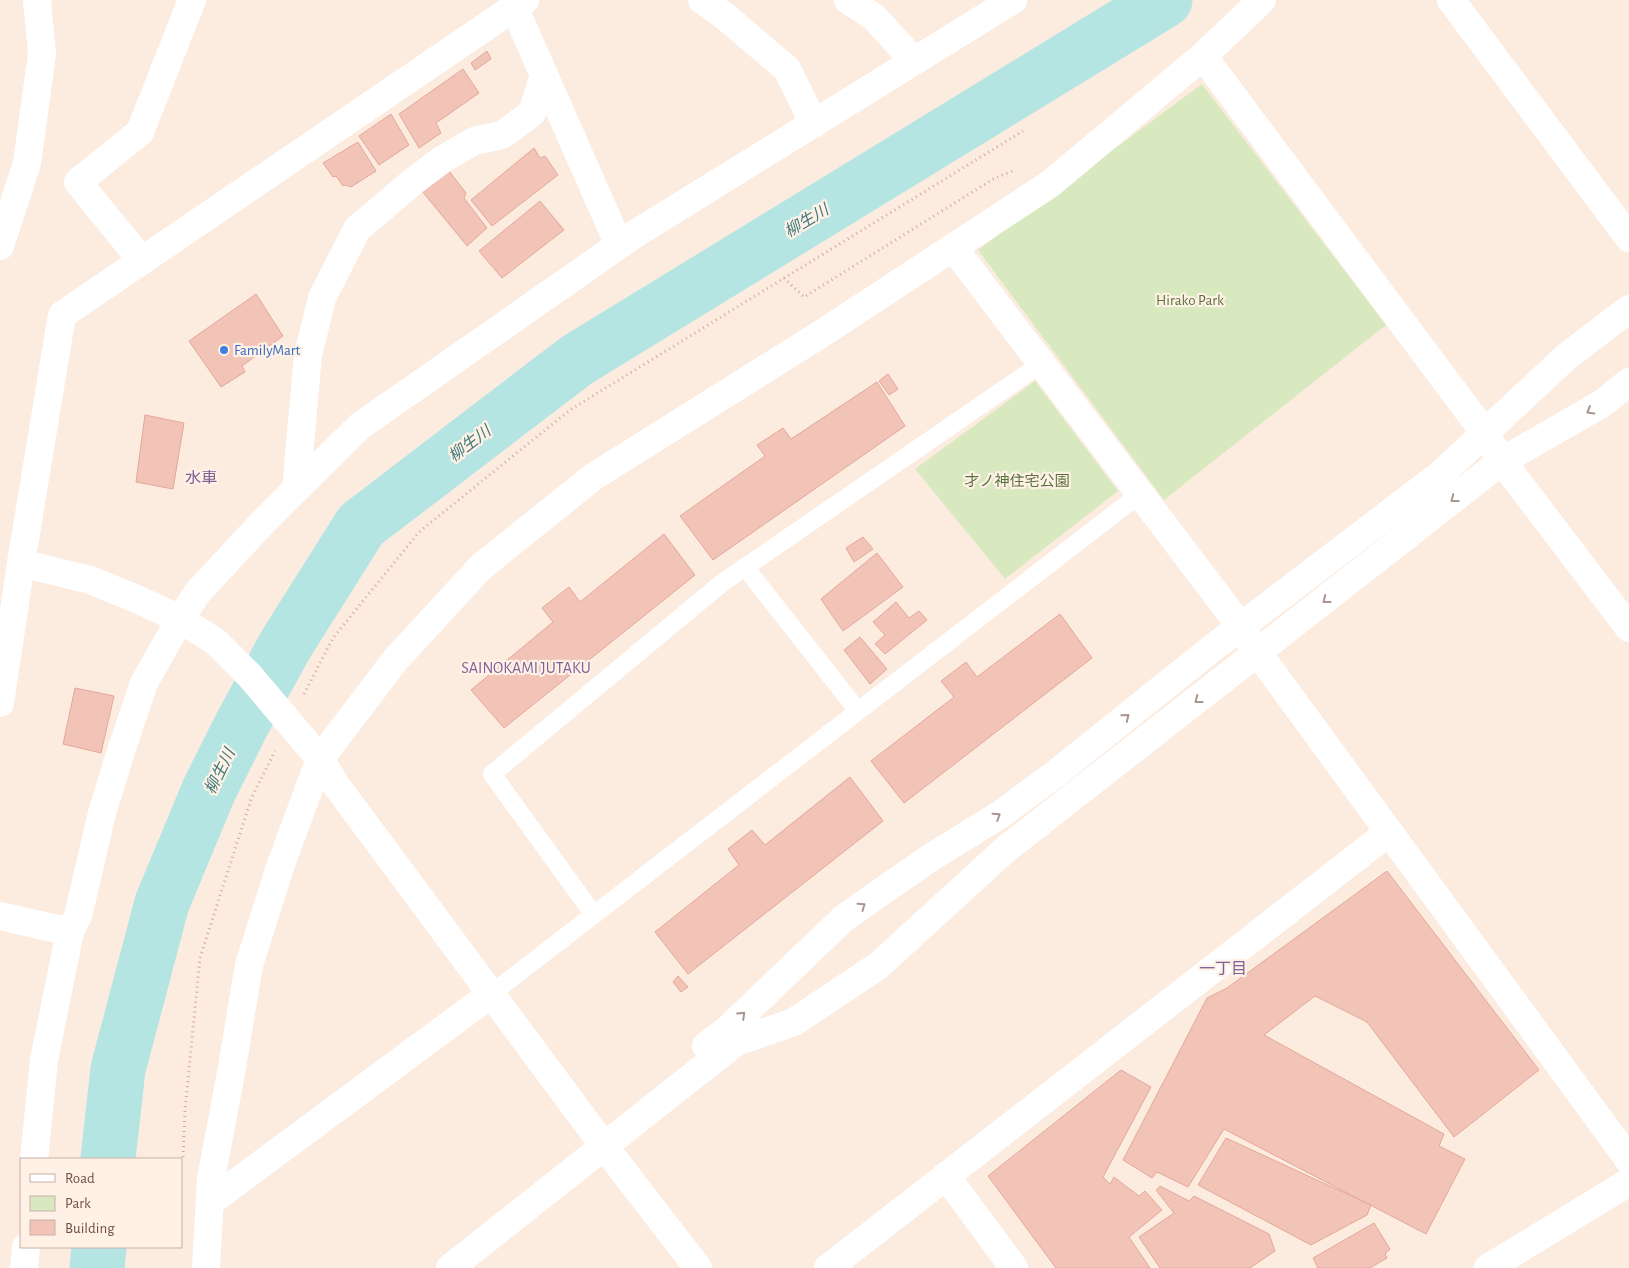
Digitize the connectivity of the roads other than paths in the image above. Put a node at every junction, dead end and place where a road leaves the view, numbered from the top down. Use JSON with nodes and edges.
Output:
{"nodes":[{"id":1,"x":37,"y":0,"type":"edge"},
{"id":2,"x":192,"y":0,"type":"edge"},
{"id":3,"x":702,"y":0,"type":"edge"},
{"id":4,"x":848,"y":0,"type":"edge"},
{"id":5,"x":1014,"y":0,"type":"edge"},
{"id":6,"x":1262,"y":0,"type":"edge"},
{"id":7,"x":1451,"y":0,"type":"edge"},
{"id":8,"x":520,"y":4,"type":"edge"},
{"id":9,"x":1203,"y":56,"type":"junction"},
{"id":10,"x":914,"y":61,"type":"junction"},
{"id":11,"x":544,"y":75,"type":"junction"},
{"id":12,"x":814,"y":124,"type":"junction"},
{"id":13,"x":1629,"y":238,"type":"edge"},
{"id":14,"x":619,"y":245,"type":"junction"},
{"id":15,"x":0,"y":246,"type":"edge"},
{"id":16,"x":953,"y":247,"type":"junction"},
{"id":17,"x":142,"y":261,"type":"junction"},
{"id":18,"x":1629,"y":309,"type":"edge"},
{"id":19,"x":1041,"y":364,"type":"junction"},
{"id":20,"x":1629,"y":382,"type":"edge"},
{"id":21,"x":1484,"y":432,"type":"junction"},
{"id":22,"x":1502,"y":462,"type":"junction"},
{"id":23,"x":296,"y":489,"type":"junction"},
{"id":24,"x":1140,"y":494,"type":"junction"},
{"id":25,"x":21,"y":563,"type":"junction"},
{"id":26,"x":745,"y":567,"type":"junction"},
{"id":27,"x":8,"y":601,"type":"edge"},
{"id":28,"x":183,"y":621,"type":"junction"},
{"id":29,"x":1241,"y":627,"type":"junction"},
{"id":30,"x":1629,"y":628,"type":"edge"},
{"id":31,"x":1258,"y":653,"type":"junction"},
{"id":32,"x":0,"y":703,"type":"edge"},
{"id":33,"x":858,"y":711,"type":"junction"},
{"id":34,"x":320,"y":759,"type":"junction"},
{"id":35,"x":1389,"y":832,"type":"junction"},
{"id":36,"x":594,"y":914,"type":"junction"},
{"id":37,"x":0,"y":916,"type":"edge"},
{"id":38,"x":70,"y":932,"type":"junction"},
{"id":39,"x":491,"y":994,"type":"junction"},
{"id":40,"x":599,"y":1140,"type":"junction"},
{"id":41,"x":34,"y":1158,"type":"edge"},
{"id":42,"x":1629,"y":1160,"type":"edge"},
{"id":43,"x":946,"y":1176,"type":"junction"},
{"id":44,"x":1629,"y":1182,"type":"edge"},
{"id":45,"x":210,"y":1202,"type":"junction"},
{"id":46,"x":26,"y":1248,"type":"edge"},
{"id":47,"x":24,"y":1268,"type":"edge"},
{"id":48,"x":206,"y":1268,"type":"edge"},
{"id":49,"x":450,"y":1268,"type":"edge"},
{"id":50,"x":698,"y":1268,"type":"edge"},
{"id":51,"x":828,"y":1268,"type":"edge"},
{"id":52,"x":1014,"y":1268,"type":"edge"},
{"id":53,"x":1488,"y":1268,"type":"edge"}],
"edges":[{"from":1,"to":15,"type":"street"},
{"from":2,"to":17,"type":"street"},
{"from":3,"to":12,"type":"street"},
{"from":4,"to":10,"type":"street"},
{"from":5,"to":10,"type":"street"},
{"from":6,"to":9,"type":"street"},
{"from":7,"to":13,"type":"street"},
{"from":8,"to":11,"type":"street"},
{"from":8,"to":17,"type":"street"},
{"from":9,"to":16,"type":"street"},
{"from":9,"to":21,"type":"street"},
{"from":10,"to":12,"type":"street"},
{"from":11,"to":14,"type":"street"},
{"from":11,"to":23,"type":"street"},
{"from":12,"to":14,"type":"street"},
{"from":14,"to":23,"type":"street"},
{"from":16,"to":19,"type":"street"},
{"from":16,"to":34,"type":"street"},
{"from":17,"to":25,"type":"street"},
{"from":18,"to":21,"type":"street"},
{"from":19,"to":24,"type":"street"},
{"from":19,"to":26,"type":"lane"},
{"from":20,"to":22,"type":"street","one_way":true},
{"from":21,"to":22,"type":"street"},
{"from":21,"to":29,"type":"street"},
{"from":22,"to":30,"type":"street"},
{"from":22,"to":31,"type":"street","one_way":true},
{"from":23,"to":28,"type":"street"},
{"from":24,"to":29,"type":"street"},
{"from":24,"to":33,"type":"lane"},
{"from":25,"to":27,"type":"street"},
{"from":25,"to":28,"type":"street"},
{"from":26,"to":33,"type":"lane"},
{"from":26,"to":36,"type":"lane"},
{"from":27,"to":32,"type":"street"},
{"from":28,"to":34,"type":"street"},
{"from":28,"to":38,"type":"street"},
{"from":29,"to":31,"type":"street"},
{"from":40,"to":29,"type":"street","one_way":true},
{"from":31,"to":35,"type":"street"},
{"from":31,"to":40,"type":"street","one_way":true},
{"from":33,"to":36,"type":"lane"},
{"from":34,"to":39,"type":"street"},
{"from":34,"to":45,"type":"street"},
{"from":35,"to":42,"type":"street"},
{"from":35,"to":43,"type":"street"},
{"from":36,"to":39,"type":"lane"},
{"from":37,"to":38,"type":"street"},
{"from":38,"to":41,"type":"street"},
{"from":39,"to":40,"type":"street"},
{"from":39,"to":45,"type":"street"},
{"from":40,"to":49,"type":"street"},
{"from":40,"to":50,"type":"street"},
{"from":43,"to":51,"type":"street"},
{"from":43,"to":52,"type":"street"},
{"from":44,"to":53,"type":"street"},
{"from":45,"to":48,"type":"street"},
{"from":46,"to":47,"type":"street"}]}
